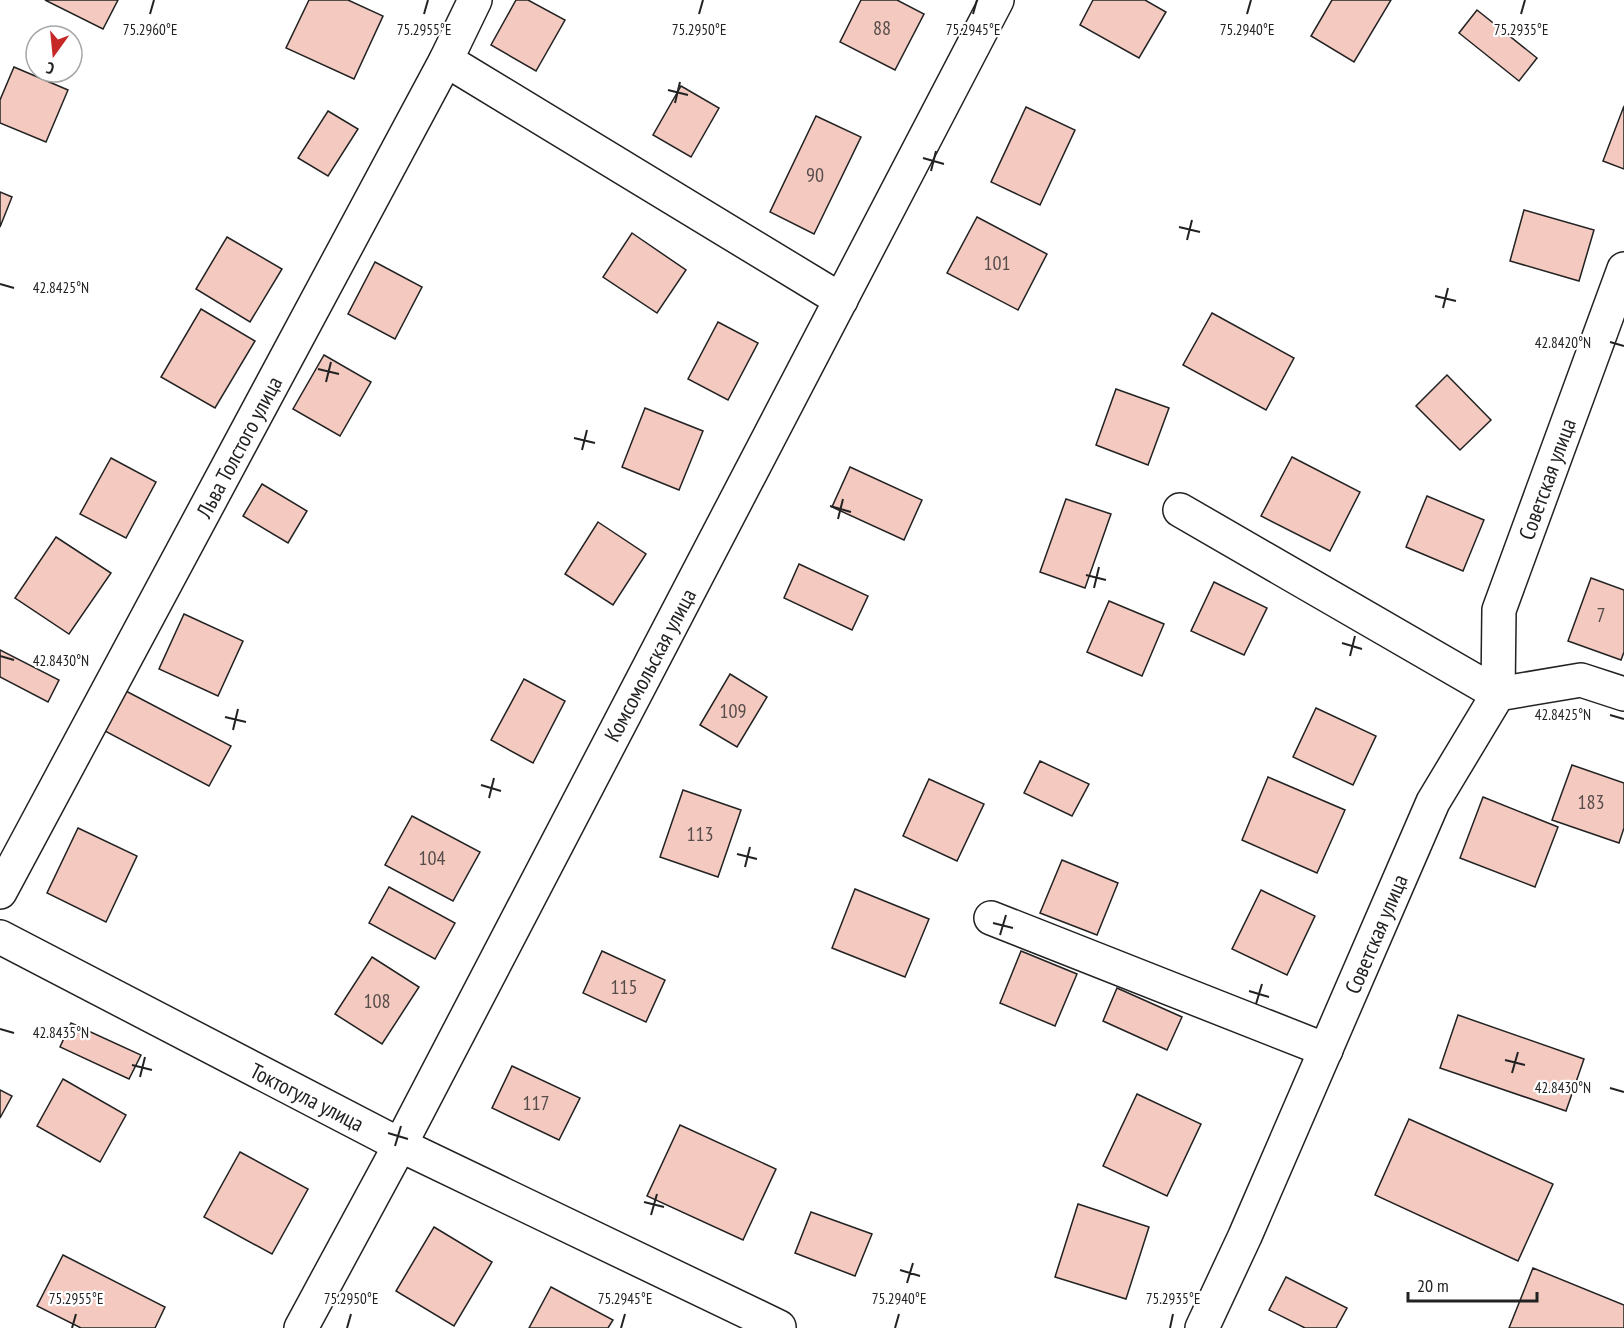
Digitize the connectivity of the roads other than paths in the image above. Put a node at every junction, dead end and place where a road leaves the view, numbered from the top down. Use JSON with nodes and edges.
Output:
{"nodes":[{"id":1,"x":475,"y":0,"type":"edge"},
{"id":2,"x":997,"y":0,"type":"edge"},
{"id":3,"x":446,"y":60,"type":"junction"},
{"id":4,"x":1624,"y":269,"type":"edge"},
{"id":5,"x":841,"y":300,"type":"junction"},
{"id":6,"x":1180,"y":510,"type":"dead end"},
{"id":7,"x":1498,"y":694,"type":"junction"},
{"id":8,"x":1624,"y":694,"type":"edge"},
{"id":9,"x":0,"y":892,"type":"edge"},
{"id":10,"x":991,"y":918,"type":"dead end"},
{"id":11,"x":0,"y":937,"type":"edge"},
{"id":12,"x":1326,"y":1050,"type":"junction"},
{"id":13,"x":399,"y":1145,"type":"junction"},
{"id":14,"x":301,"y":1328,"type":"edge"},
{"id":15,"x":778,"y":1328,"type":"edge"},
{"id":16,"x":1202,"y":1328,"type":"edge"}],
"edges":[{"from":1,"to":3,"type":"street","name":"Льва Толстого улица"},
{"from":2,"to":5,"type":"street","name":"Комсомольская улица"},
{"from":3,"to":5,"type":"street"},
{"from":3,"to":9,"type":"street","name":"Льва Толстого улица"},
{"from":4,"to":7,"type":"street","name":"Советская улица"},
{"from":5,"to":13,"type":"street","name":"Комсомольская улица"},
{"from":6,"to":7,"type":"street"},
{"from":7,"to":8,"type":"street"},
{"from":7,"to":12,"type":"street","name":"Советская улица"},
{"from":10,"to":12,"type":"street"},
{"from":11,"to":13,"type":"street","name":"Токтогула улица"},
{"from":12,"to":16,"type":"street","name":"Советская улица"},
{"from":13,"to":14,"type":"street","name":"Комсомольская улица"},
{"from":13,"to":15,"type":"street","name":"Токтогула улица"}]}
